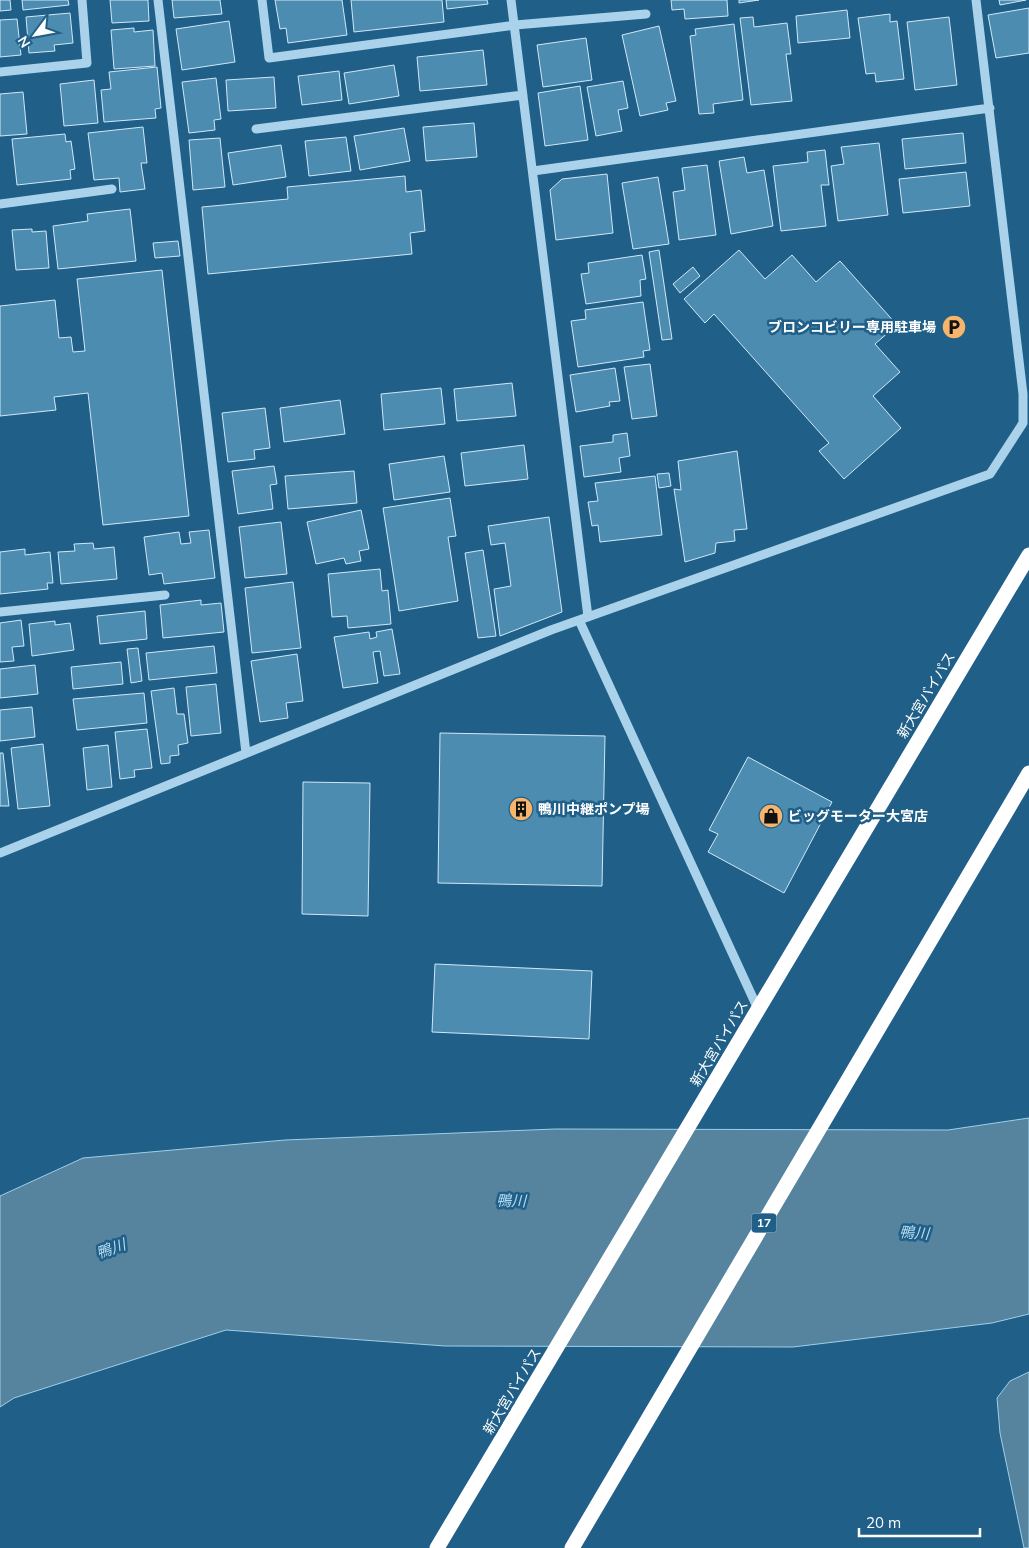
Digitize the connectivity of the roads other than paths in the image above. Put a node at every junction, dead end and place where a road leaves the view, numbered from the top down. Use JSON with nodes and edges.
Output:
{"nodes":[{"id":1,"x":82,"y":0,"type":"edge"},
{"id":2,"x":158,"y":0,"type":"edge"},
{"id":3,"x":262,"y":0,"type":"edge"},
{"id":4,"x":511,"y":0,"type":"edge"},
{"id":5,"x":976,"y":0,"type":"edge"},
{"id":6,"x":646,"y":14,"type":"dead end"},
{"id":7,"x":515,"y":26,"type":"junction"},
{"id":8,"x":0,"y":72,"type":"edge"},
{"id":9,"x":523,"y":95,"type":"junction"},
{"id":10,"x":990,"y":108,"type":"junction"},
{"id":11,"x":256,"y":129,"type":"dead end"},
{"id":12,"x":533,"y":172,"type":"junction"},
{"id":13,"x":112,"y":189,"type":"dead end"},
{"id":14,"x":0,"y":204,"type":"edge"},
{"id":15,"x":1029,"y":384,"type":"edge"},
{"id":16,"x":1023,"y":394,"type":"junction"},
{"id":17,"x":1029,"y":555,"type":"edge"},
{"id":18,"x":165,"y":594,"type":"dead end"},
{"id":19,"x":0,"y":612,"type":"edge"},
{"id":20,"x":588,"y":617,"type":"junction"},
{"id":21,"x":578,"y":620,"type":"junction"},
{"id":22,"x":246,"y":753,"type":"junction"},
{"id":23,"x":1029,"y":773,"type":"edge"},
{"id":24,"x":0,"y":853,"type":"edge"},
{"id":25,"x":758,"y":1009,"type":"junction"},
{"id":26,"x":437,"y":1548,"type":"edge"},
{"id":27,"x":572,"y":1548,"type":"edge"}],
"edges":[{"from":1,"to":8,"type":"street"},
{"from":2,"to":22,"type":"street"},
{"from":3,"to":7,"type":"street"},
{"from":4,"to":7,"type":"street"},
{"from":5,"to":10,"type":"street"},
{"from":6,"to":7,"type":"street"},
{"from":7,"to":9,"type":"street"},
{"from":9,"to":11,"type":"street"},
{"from":9,"to":12,"type":"street"},
{"from":10,"to":12,"type":"street"},
{"from":10,"to":16,"type":"street"},
{"from":12,"to":20,"type":"street"},
{"from":13,"to":14,"type":"street"},
{"from":15,"to":16,"type":"street"},
{"from":16,"to":20,"type":"street"},
{"from":17,"to":25,"type":"highway","name":"新大宮バイパス"},
{"from":18,"to":19,"type":"street"},
{"from":20,"to":21,"type":"street"},
{"from":21,"to":22,"type":"street"},
{"from":21,"to":25,"type":"street"},
{"from":22,"to":24,"type":"street"},
{"from":23,"to":27,"type":"highway","number":"17"},
{"from":25,"to":26,"type":"highway","name":"新大宮バイパス"}]}
